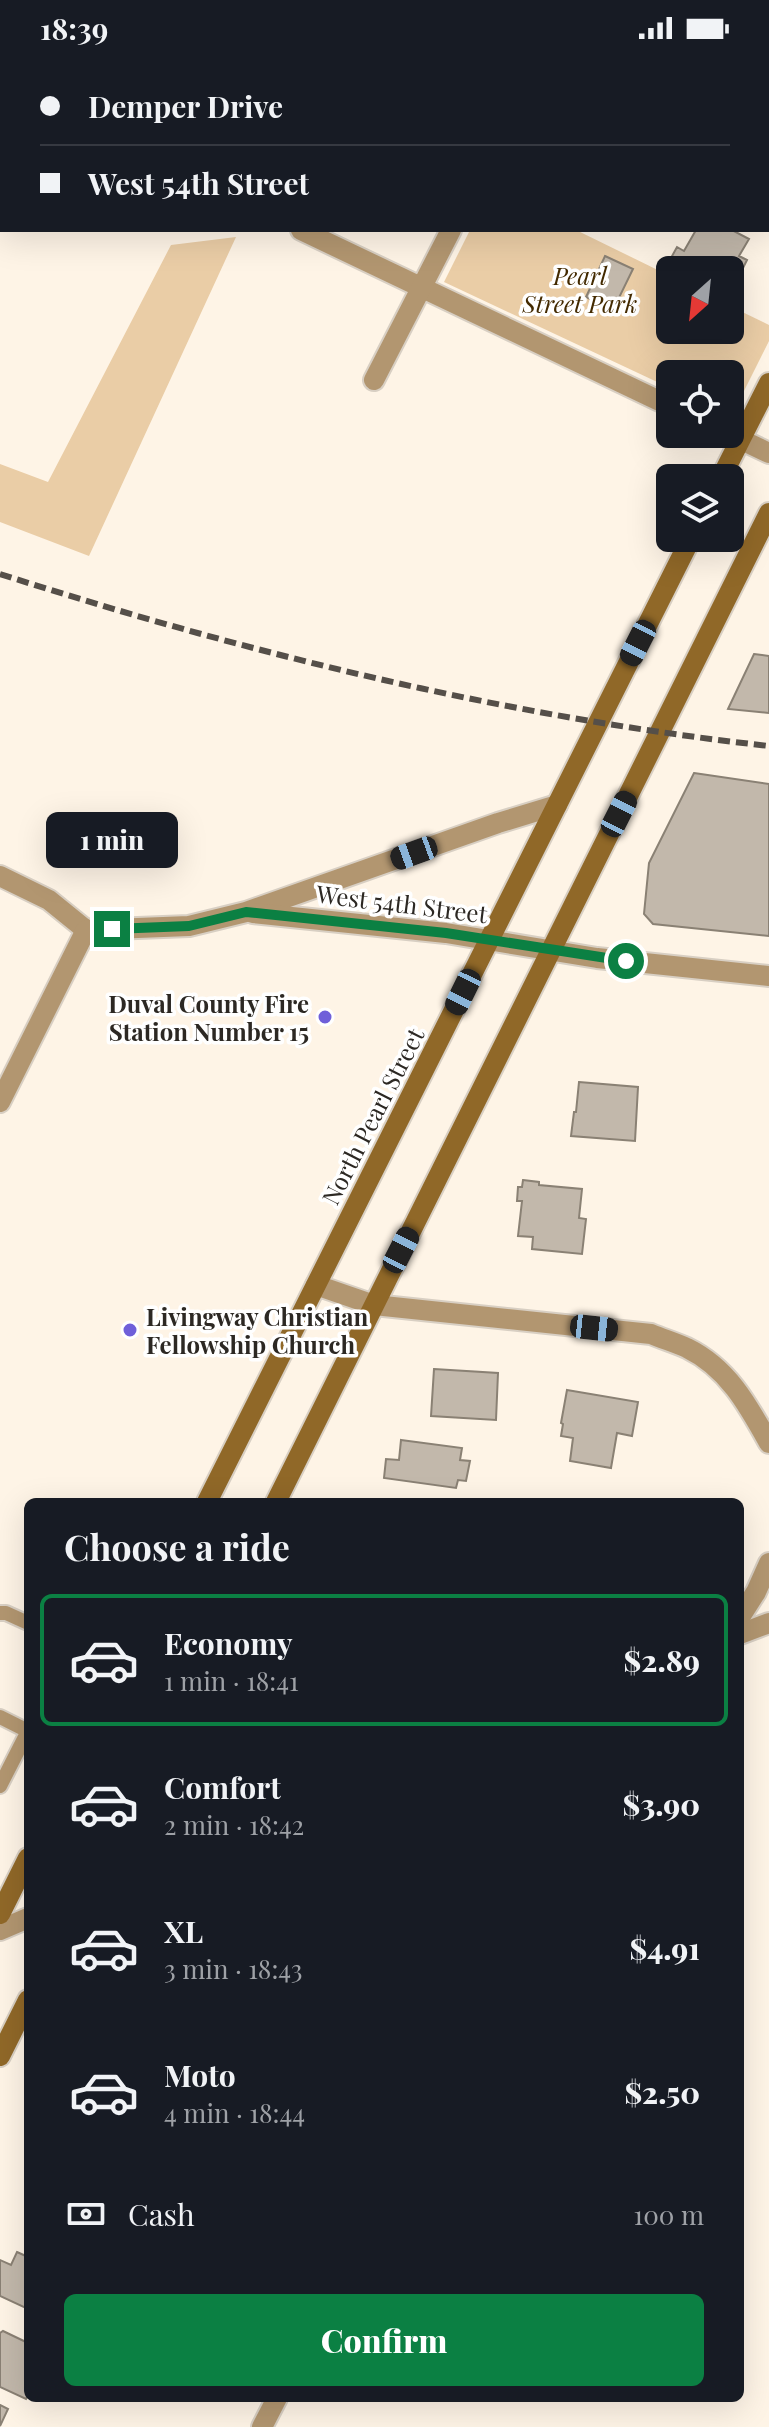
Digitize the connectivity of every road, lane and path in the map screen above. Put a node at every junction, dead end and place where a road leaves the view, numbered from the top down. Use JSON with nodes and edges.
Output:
{"nodes":[{"id":1,"x":305,"y":232,"type":"edge"},
{"id":2,"x":450,"y":232,"type":"edge"},
{"id":3,"x":421,"y":289,"type":"junction"},
{"id":4,"x":374,"y":380,"type":"dead end"},
{"id":5,"x":769,"y":383,"type":"edge"},
{"id":6,"x":656,"y":399,"type":"edge"},
{"id":7,"x":744,"y":423,"type":"edge"},
{"id":8,"x":744,"y":441,"type":"edge"},
{"id":9,"x":769,"y":453,"type":"edge"},
{"id":10,"x":768,"y":518,"type":"edge"},
{"id":11,"x":684,"y":552,"type":"edge"},
{"id":12,"x":557,"y":805,"type":"junction"},
{"id":13,"x":0,"y":876,"type":"edge"},
{"id":14,"x":246,"y":912,"type":"junction"},
{"id":15,"x":86,"y":930,"type":"junction"},
{"id":16,"x":489,"y":939,"type":"junction"},
{"id":17,"x":551,"y":950,"type":"junction"},
{"id":18,"x":769,"y":976,"type":"edge"},
{"id":19,"x":0,"y":1102,"type":"edge"},
{"id":20,"x":316,"y":1285,"type":"junction"},
{"id":21,"x":374,"y":1305,"type":"junction"},
{"id":22,"x":769,"y":1443,"type":"edge"},
{"id":23,"x":209,"y":1498,"type":"edge"},
{"id":24,"x":278,"y":1498,"type":"edge"},
{"id":25,"x":769,"y":1563,"type":"edge"},
{"id":26,"x":744,"y":1611,"type":"edge"},
{"id":27,"x":0,"y":1613,"type":"edge"},
{"id":28,"x":24,"y":1621,"type":"edge"},
{"id":29,"x":769,"y":1623,"type":"edge"},
{"id":30,"x":744,"y":1632,"type":"edge"},
{"id":31,"x":0,"y":1717,"type":"edge"},
{"id":32,"x":24,"y":1729,"type":"edge"},
{"id":33,"x":24,"y":1739,"type":"edge"},
{"id":34,"x":0,"y":1786,"type":"edge"},
{"id":35,"x":24,"y":1866,"type":"edge"},
{"id":36,"x":0,"y":1914,"type":"edge"},
{"id":37,"x":24,"y":1920,"type":"edge"},
{"id":38,"x":0,"y":1930,"type":"edge"},
{"id":39,"x":24,"y":2008,"type":"edge"},
{"id":40,"x":0,"y":2056,"type":"edge"},
{"id":41,"x":275,"y":2402,"type":"edge"},
{"id":42,"x":262,"y":2427,"type":"edge"}],
"edges":[{"from":1,"to":3,"type":"street"},
{"from":2,"to":3,"type":"street"},
{"from":3,"to":4,"type":"street"},
{"from":3,"to":6,"type":"street"},
{"from":5,"to":7,"type":"street"},
{"from":8,"to":9,"type":"street"},
{"from":10,"to":17,"type":"street"},
{"from":11,"to":12,"type":"street","name":"North Pearl Street"},
{"from":12,"to":14,"type":"street","name":"West 54th Street"},
{"from":12,"to":16,"type":"street","name":"North Pearl Street"},
{"from":13,"to":15,"type":"street"},
{"from":14,"to":15,"type":"street","name":"West 54th Street"},
{"from":14,"to":16,"type":"street","name":"West 54th Street"},
{"from":15,"to":19,"type":"street"},
{"from":16,"to":17,"type":"street","name":"West 54th Street"},
{"from":16,"to":20,"type":"street","name":"North Pearl Street"},
{"from":17,"to":18,"type":"street","name":"West 54th Street"},
{"from":17,"to":21,"type":"street"},
{"from":20,"to":21,"type":"street"},
{"from":20,"to":23,"type":"street","name":"North Pearl Street"},
{"from":21,"to":22,"type":"street"},
{"from":21,"to":24,"type":"street"},
{"from":25,"to":26,"type":"street"},
{"from":27,"to":28,"type":"lane"},
{"from":29,"to":30,"type":"street"},
{"from":31,"to":32,"type":"lane"},
{"from":33,"to":34,"type":"lane"},
{"from":35,"to":36,"type":"street"},
{"from":37,"to":38,"type":"street"},
{"from":39,"to":40,"type":"street"},
{"from":41,"to":42,"type":"street"}]}
